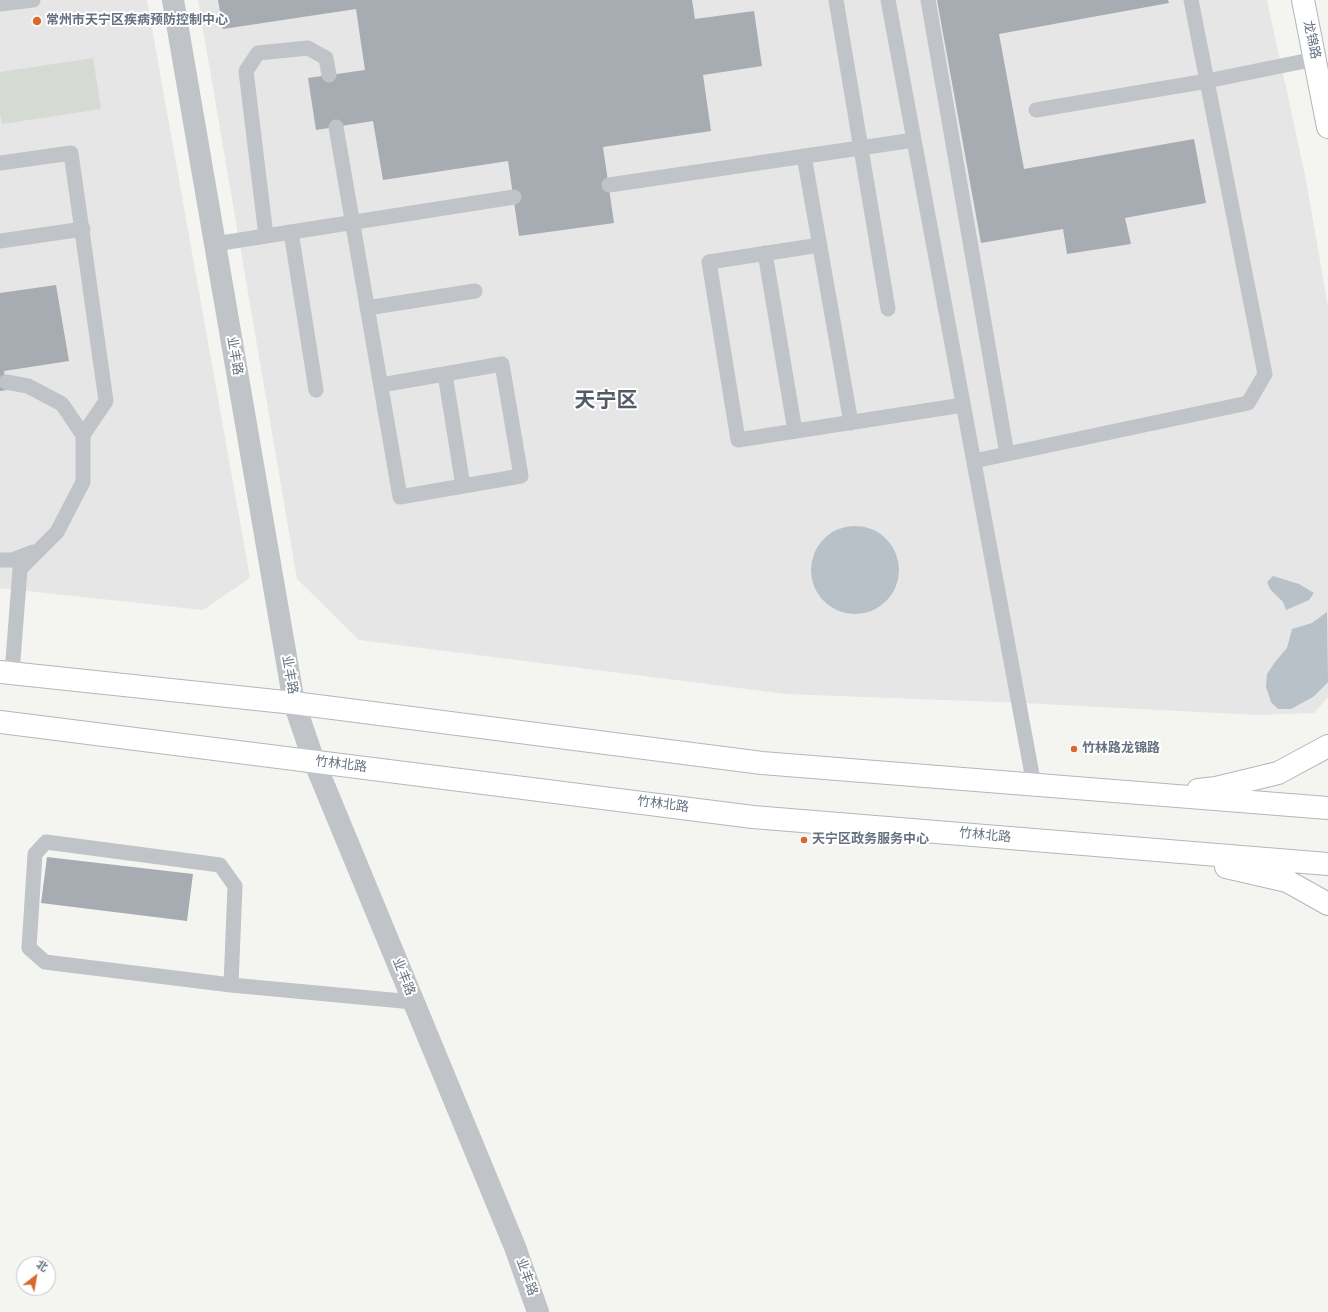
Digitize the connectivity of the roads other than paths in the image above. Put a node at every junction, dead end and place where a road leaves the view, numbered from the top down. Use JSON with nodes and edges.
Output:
{"nodes":[{"id":1,"x":33,"y":0,"type":"edge"},
{"id":2,"x":173,"y":0,"type":"edge"},
{"id":3,"x":836,"y":0,"type":"edge"},
{"id":4,"x":888,"y":0,"type":"edge"},
{"id":5,"x":928,"y":0,"type":"edge"},
{"id":6,"x":1191,"y":0,"type":"edge"},
{"id":7,"x":1303,"y":0,"type":"edge"},
{"id":8,"x":0,"y":4,"type":"edge"},
{"id":9,"x":1315,"y":59,"type":"junction"},
{"id":10,"x":329,"y":75,"type":"dead end"},
{"id":11,"x":1207,"y":81,"type":"junction"},
{"id":12,"x":1036,"y":110,"type":"dead end"},
{"id":13,"x":336,"y":127,"type":"dead end"},
{"id":14,"x":1328,"y":127,"type":"edge"},
{"id":15,"x":914,"y":140,"type":"junction"},
{"id":16,"x":861,"y":148,"type":"junction"},
{"id":17,"x":804,"y":156,"type":"junction"},
{"id":18,"x":0,"y":163,"type":"edge"},
{"id":19,"x":609,"y":185,"type":"dead end"},
{"id":20,"x":514,"y":197,"type":"dead end"},
{"id":21,"x":352,"y":222,"type":"junction"},
{"id":22,"x":82,"y":229,"type":"junction"},
{"id":23,"x":291,"y":232,"type":"junction"},
{"id":24,"x":266,"y":236,"type":"junction"},
{"id":25,"x":0,"y":241,"type":"edge"},
{"id":26,"x":215,"y":244,"type":"junction"},
{"id":27,"x":820,"y":244,"type":"junction"},
{"id":28,"x":765,"y":253,"type":"junction"},
{"id":29,"x":475,"y":291,"type":"dead end"},
{"id":30,"x":367,"y":308,"type":"junction"},
{"id":31,"x":888,"y":309,"type":"dead end"},
{"id":32,"x":445,"y":374,"type":"junction"},
{"id":33,"x":6,"y":382,"type":"dead end"},
{"id":34,"x":381,"y":385,"type":"junction"},
{"id":35,"x":316,"y":390,"type":"dead end"},
{"id":36,"x":963,"y":405,"type":"junction"},
{"id":37,"x":851,"y":423,"type":"junction"},
{"id":38,"x":795,"y":432,"type":"junction"},
{"id":39,"x":83,"y":435,"type":"junction"},
{"id":40,"x":1007,"y":454,"type":"junction"},
{"id":41,"x":974,"y":461,"type":"junction"},
{"id":42,"x":463,"y":486,"type":"junction"},
{"id":43,"x":40,"y":549,"type":"junction"},
{"id":44,"x":0,"y":560,"type":"edge"},
{"id":45,"x":6,"y":673,"type":"edge"},
{"id":46,"x":294,"y":703,"type":"junction"},
{"id":47,"x":0,"y":722,"type":"edge"},
{"id":48,"x":1328,"y":746,"type":"edge"},
{"id":49,"x":314,"y":761,"type":"junction"},
{"id":50,"x":1034,"y":785,"type":"junction"},
{"id":51,"x":1157,"y":795,"type":"junction"},
{"id":52,"x":1328,"y":808,"type":"edge"},
{"id":53,"x":1155,"y":850,"type":"junction"},
{"id":54,"x":1328,"y":864,"type":"edge"},
{"id":55,"x":1328,"y":904,"type":"edge"},
{"id":56,"x":231,"y":985,"type":"junction"},
{"id":57,"x":414,"y":1002,"type":"junction"},
{"id":58,"x":538,"y":1312,"type":"edge"}],
"edges":[{"from":1,"to":8,"type":"lane"},
{"from":2,"to":26,"type":"street","name":"业丰路"},
{"from":3,"to":16,"type":"lane"},
{"from":4,"to":15,"type":"lane"},
{"from":5,"to":40,"type":"lane"},
{"from":6,"to":11,"type":"lane"},
{"from":7,"to":9,"type":"main road","name":"龙锦路"},
{"from":9,"to":11,"type":"lane"},
{"from":9,"to":14,"type":"main road","name":"龙锦路"},
{"from":10,"to":24,"type":"lane"},
{"from":11,"to":12,"type":"lane"},
{"from":11,"to":40,"type":"lane"},
{"from":13,"to":21,"type":"lane"},
{"from":15,"to":16,"type":"lane"},
{"from":15,"to":36,"type":"lane"},
{"from":16,"to":17,"type":"lane"},
{"from":16,"to":31,"type":"lane"},
{"from":17,"to":19,"type":"lane"},
{"from":17,"to":27,"type":"lane"},
{"from":18,"to":22,"type":"lane"},
{"from":20,"to":21,"type":"lane"},
{"from":21,"to":23,"type":"lane"},
{"from":21,"to":30,"type":"lane"},
{"from":22,"to":25,"type":"lane"},
{"from":22,"to":39,"type":"lane"},
{"from":23,"to":24,"type":"lane"},
{"from":23,"to":35,"type":"lane"},
{"from":24,"to":26,"type":"lane"},
{"from":26,"to":46,"type":"street","name":"业丰路"},
{"from":27,"to":28,"type":"lane"},
{"from":27,"to":37,"type":"lane"},
{"from":28,"to":38,"type":"lane"},
{"from":28,"to":38,"type":"lane"},
{"from":29,"to":30,"type":"lane"},
{"from":30,"to":34,"type":"lane"},
{"from":32,"to":34,"type":"lane"},
{"from":32,"to":42,"type":"lane"},
{"from":32,"to":42,"type":"lane"},
{"from":33,"to":39,"type":"lane"},
{"from":34,"to":42,"type":"lane"},
{"from":36,"to":37,"type":"lane"},
{"from":36,"to":41,"type":"lane"},
{"from":37,"to":38,"type":"lane"},
{"from":39,"to":43,"type":"lane"},
{"from":40,"to":41,"type":"lane"},
{"from":41,"to":50,"type":"lane"},
{"from":43,"to":44,"type":"lane"},
{"from":43,"to":45,"type":"lane"},
{"from":45,"to":46,"type":"main road"},
{"from":46,"to":49,"type":"street","name":"业丰路"},
{"from":46,"to":50,"type":"main road"},
{"from":47,"to":49,"type":"main road","name":"竹林北路"},
{"from":48,"to":51,"type":"main road"},
{"from":49,"to":53,"type":"main road","name":"竹林北路"},
{"from":49,"to":57,"type":"street","name":"业丰路"},
{"from":50,"to":51,"type":"main road"},
{"from":51,"to":52,"type":"main road"},
{"from":53,"to":54,"type":"main road","name":"竹林北路"},
{"from":53,"to":55,"type":"main road"},
{"from":56,"to":56,"type":"lane"},
{"from":56,"to":57,"type":"lane"},
{"from":57,"to":58,"type":"street","name":"业丰路"}]}
